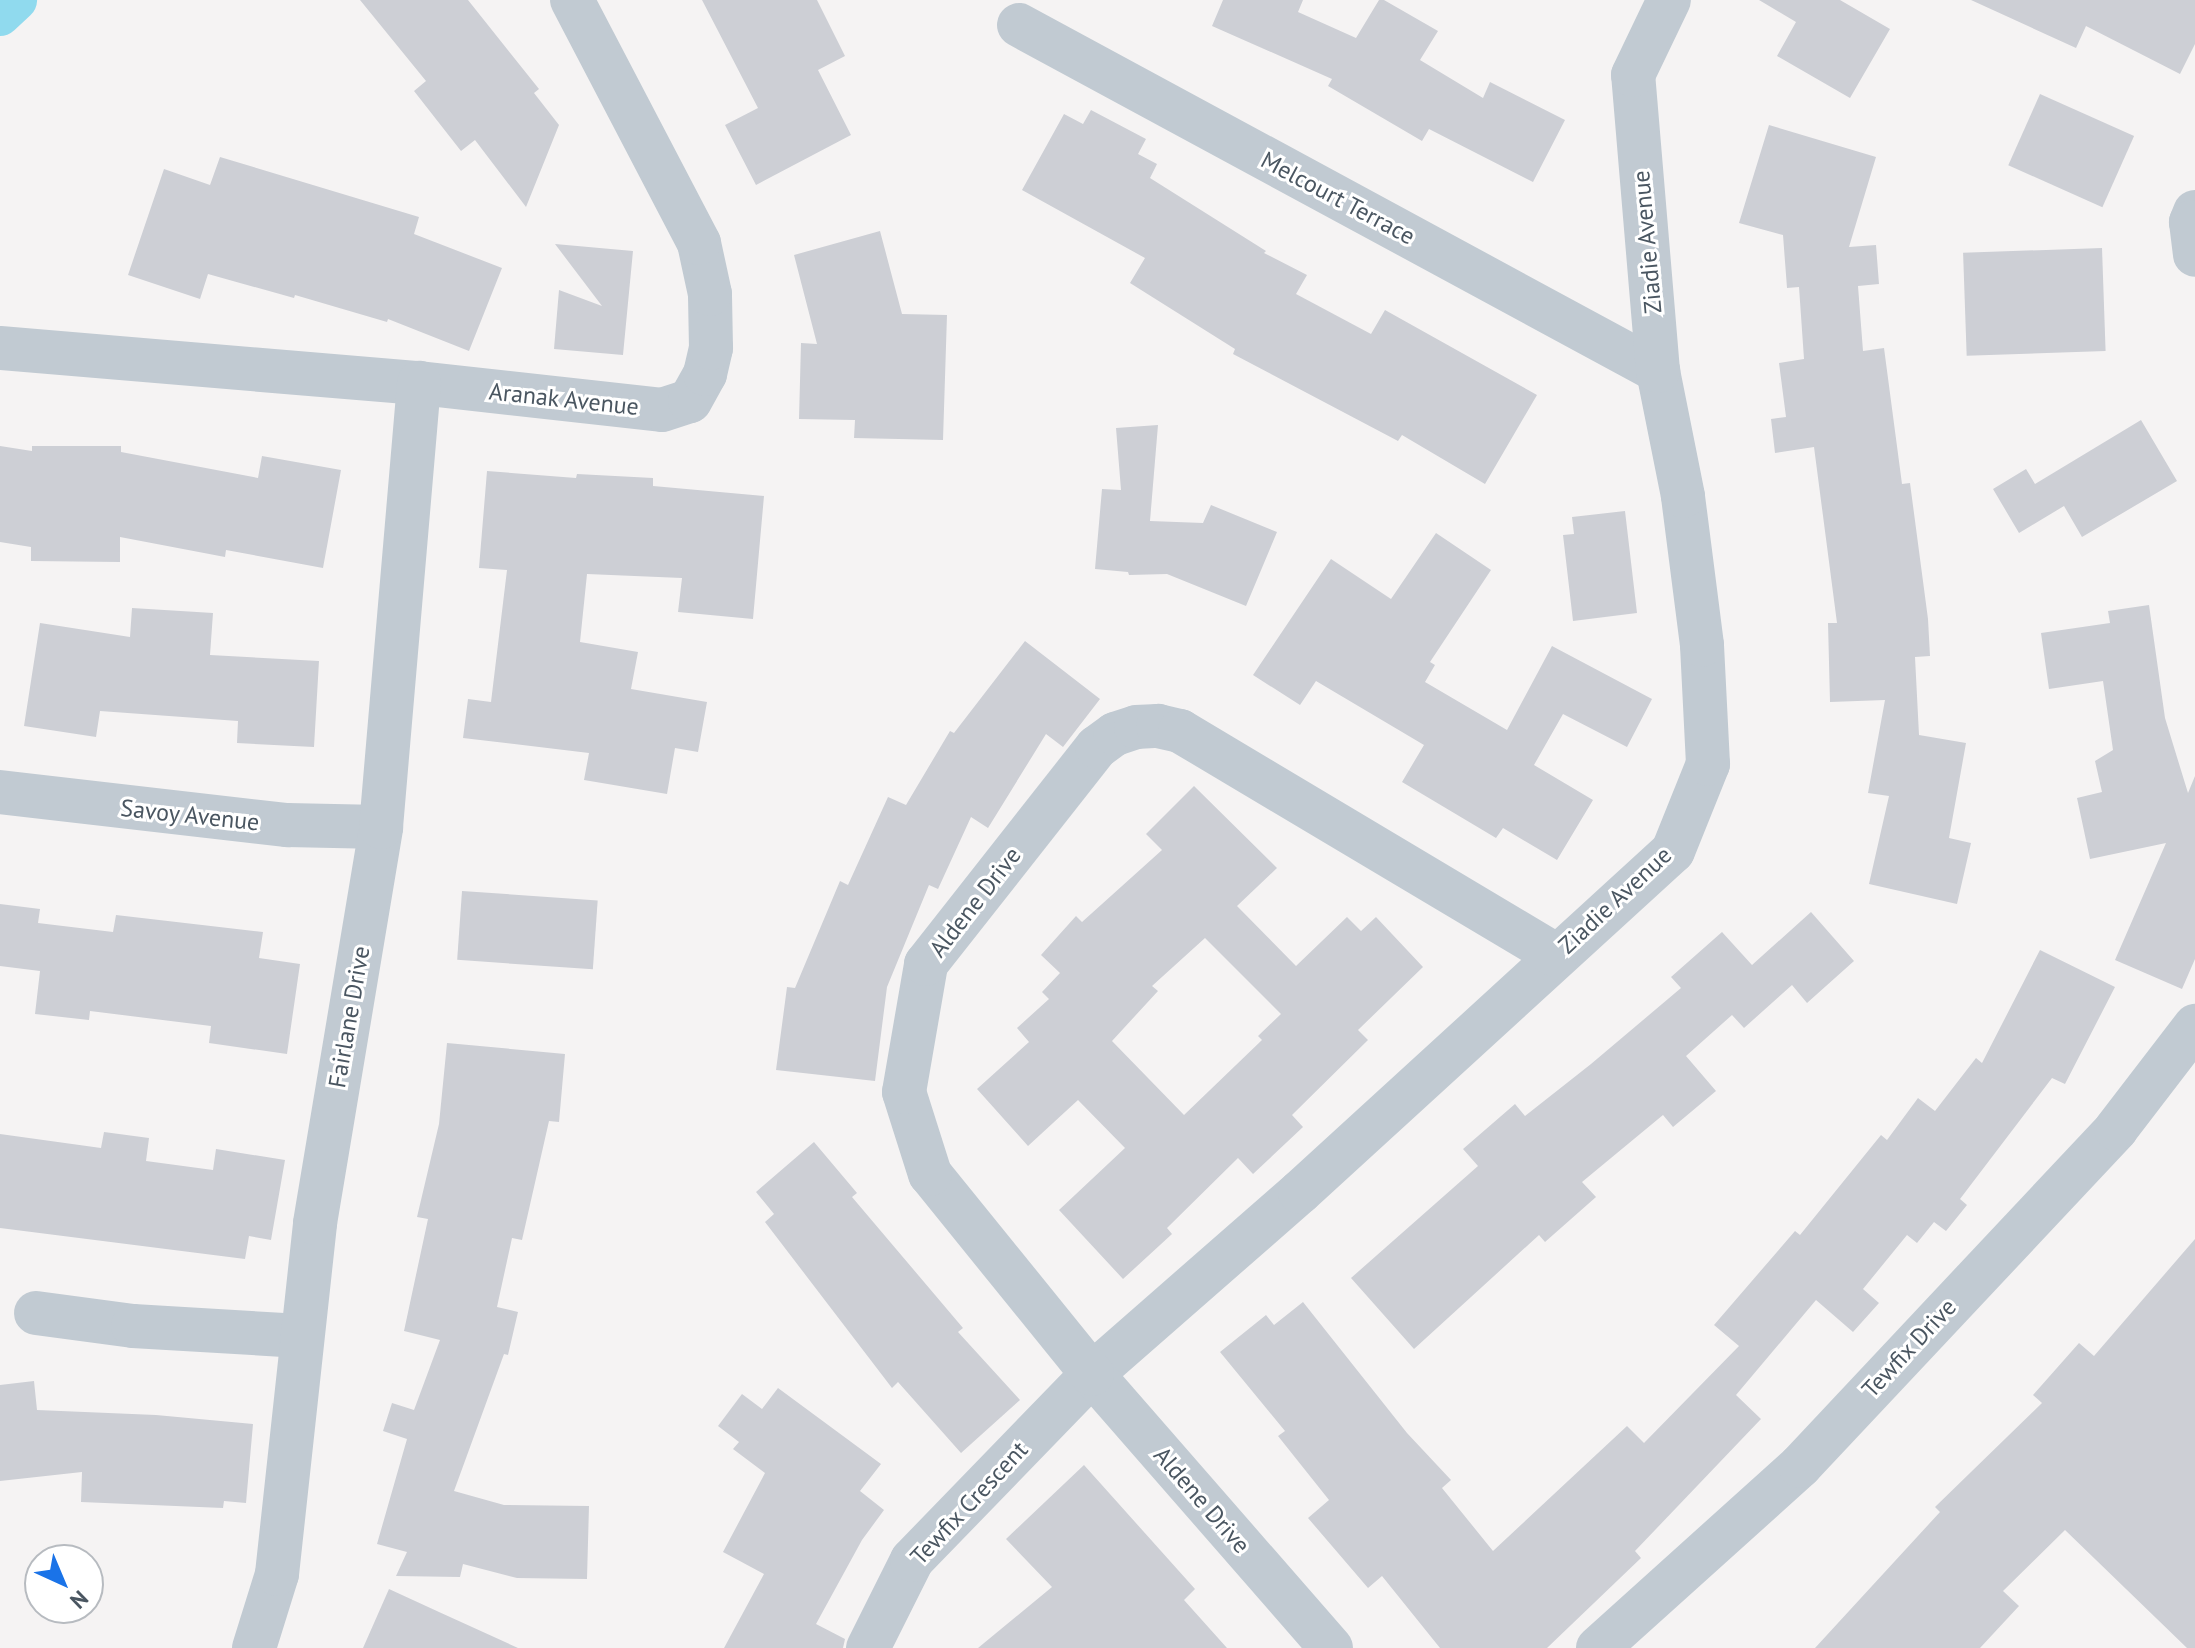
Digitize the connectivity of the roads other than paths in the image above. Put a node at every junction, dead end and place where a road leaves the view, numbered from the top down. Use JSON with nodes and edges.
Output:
{"nodes":[{"id":1,"x":572,"y":0,"type":"edge"},
{"id":2,"x":1669,"y":0,"type":"edge"},
{"id":3,"x":1019,"y":25,"type":"dead end"},
{"id":4,"x":2195,"y":212,"type":"edge"},
{"id":5,"x":2195,"y":255,"type":"edge"},
{"id":6,"x":0,"y":348,"type":"edge"},
{"id":7,"x":1658,"y":371,"type":"junction"},
{"id":8,"x":419,"y":383,"type":"junction"},
{"id":9,"x":0,"y":792,"type":"edge"},
{"id":10,"x":381,"y":827,"type":"junction"},
{"id":11,"x":1556,"y":955,"type":"junction"},
{"id":12,"x":2195,"y":1026,"type":"edge"},
{"id":13,"x":36,"y":1313,"type":"dead end"},
{"id":14,"x":301,"y":1336,"type":"junction"},
{"id":15,"x":1092,"y":1374,"type":"junction"},
{"id":16,"x":254,"y":1648,"type":"edge"},
{"id":17,"x":868,"y":1648,"type":"edge"},
{"id":18,"x":1331,"y":1648,"type":"edge"},
{"id":19,"x":1598,"y":1648,"type":"edge"}],
"edges":[{"from":1,"to":8,"type":"street","name":"Aranak Avenue"},
{"from":2,"to":7,"type":"street","name":"Ziadie Avenue"},
{"from":3,"to":7,"type":"street","name":"Melcourt Terrace"},
{"from":4,"to":5,"type":"street"},
{"from":6,"to":8,"type":"street","name":"Aranak Avenue"},
{"from":7,"to":11,"type":"street","name":"Ziadie Avenue"},
{"from":8,"to":10,"type":"street","name":"Fairlane Drive"},
{"from":9,"to":10,"type":"street","name":"Savoy Avenue"},
{"from":10,"to":14,"type":"street","name":"Fairlane Drive"},
{"from":11,"to":15,"type":"street","name":"Ziadie Avenue"},
{"from":11,"to":15,"type":"street","name":"Aldene Drive"},
{"from":12,"to":19,"type":"street","name":"Tewfix Drive"},
{"from":13,"to":14,"type":"street"},
{"from":14,"to":16,"type":"street","name":"Fairlane Drive"},
{"from":15,"to":17,"type":"street","name":"Tewfix Crescent"},
{"from":15,"to":18,"type":"street","name":"Aldene Drive"}]}
